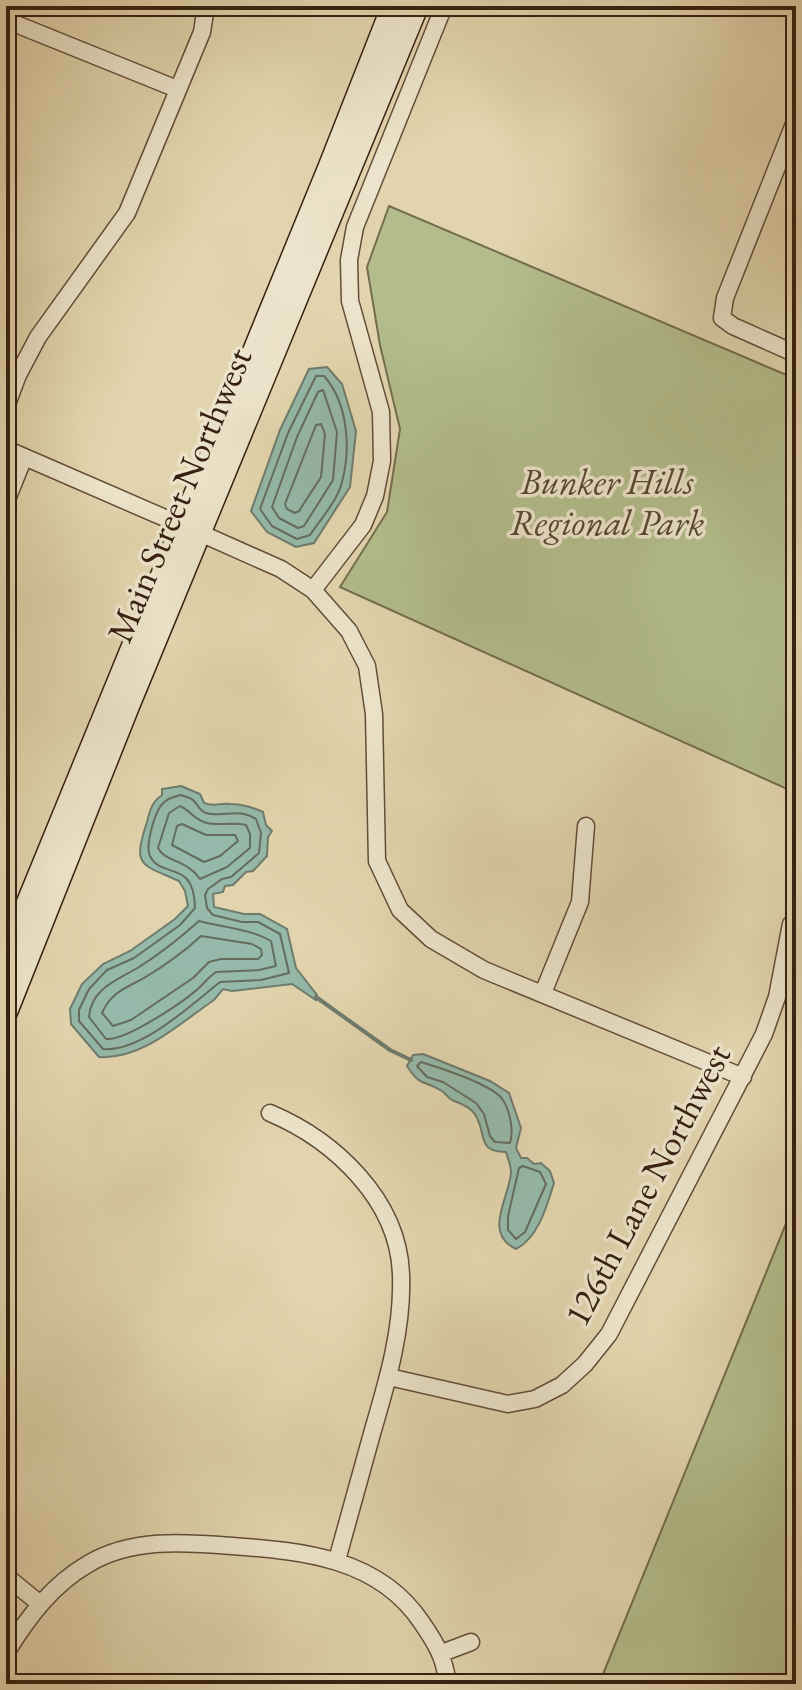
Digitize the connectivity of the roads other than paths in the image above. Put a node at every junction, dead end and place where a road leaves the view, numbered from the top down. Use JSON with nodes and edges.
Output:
{"nodes":[{"id":1,"x":206,"y":6,"type":"edge"},
{"id":2,"x":393,"y":6,"type":"edge"},
{"id":3,"x":417,"y":6,"type":"edge"},
{"id":4,"x":444,"y":6,"type":"edge"},
{"id":5,"x":6,"y":20,"type":"edge"},
{"id":6,"x":177,"y":89,"type":"junction"},
{"id":7,"x":796,"y":119,"type":"edge"},
{"id":8,"x":796,"y":354,"type":"edge"},
{"id":9,"x":6,"y":407,"type":"edge"},
{"id":10,"x":6,"y":449,"type":"edge"},
{"id":11,"x":24,"y":457,"type":"junction"},
{"id":12,"x":6,"y":502,"type":"edge"},
{"id":13,"x":190,"y":529,"type":"junction"},
{"id":14,"x":313,"y":590,"type":"junction"},
{"id":15,"x":586,"y":826,"type":"dead end"},
{"id":16,"x":791,"y":924,"type":"dead end"},
{"id":17,"x":6,"y":956,"type":"edge"},
{"id":18,"x":543,"y":993,"type":"junction"},
{"id":19,"x":6,"y":1012,"type":"edge"},
{"id":20,"x":743,"y":1077,"type":"junction"},
{"id":21,"x":270,"y":1113,"type":"dead end"},
{"id":22,"x":389,"y":1377,"type":"junction"},
{"id":23,"x":337,"y":1560,"type":"junction"},
{"id":24,"x":6,"y":1576,"type":"edge"},
{"id":25,"x":40,"y":1604,"type":"junction"},
{"id":26,"x":471,"y":1642,"type":"dead end"},
{"id":27,"x":6,"y":1653,"type":"edge"},
{"id":28,"x":442,"y":1653,"type":"junction"},
{"id":29,"x":448,"y":1684,"type":"edge"}],
"edges":[{"from":1,"to":6,"type":"street"},
{"from":2,"to":13,"type":"main road","name":"Main Street Northwest"},
{"from":3,"to":13,"type":"main road","name":"Main Street Northwest"},
{"from":4,"to":14,"type":"street"},
{"from":5,"to":6,"type":"street"},
{"from":6,"to":9,"type":"street"},
{"from":7,"to":8,"type":"street"},
{"from":10,"to":11,"type":"street"},
{"from":11,"to":12,"type":"street"},
{"from":11,"to":13,"type":"street"},
{"from":13,"to":14,"type":"street"},
{"from":13,"to":17,"type":"main road","name":"Main Street Northwest"},
{"from":13,"to":19,"type":"main road","name":"Main Street Northwest"},
{"from":14,"to":18,"type":"street"},
{"from":15,"to":18,"type":"street"},
{"from":16,"to":20,"type":"street","name":"126th Lane Northwest"},
{"from":18,"to":20,"type":"street"},
{"from":20,"to":22,"type":"street","name":"126th Lane Northwest"},
{"from":21,"to":22,"type":"street"},
{"from":22,"to":23,"type":"street"},
{"from":23,"to":25,"type":"street"},
{"from":23,"to":28,"type":"street"},
{"from":24,"to":25,"type":"street"},
{"from":25,"to":27,"type":"street"},
{"from":26,"to":28,"type":"street"},
{"from":28,"to":29,"type":"street"}]}
